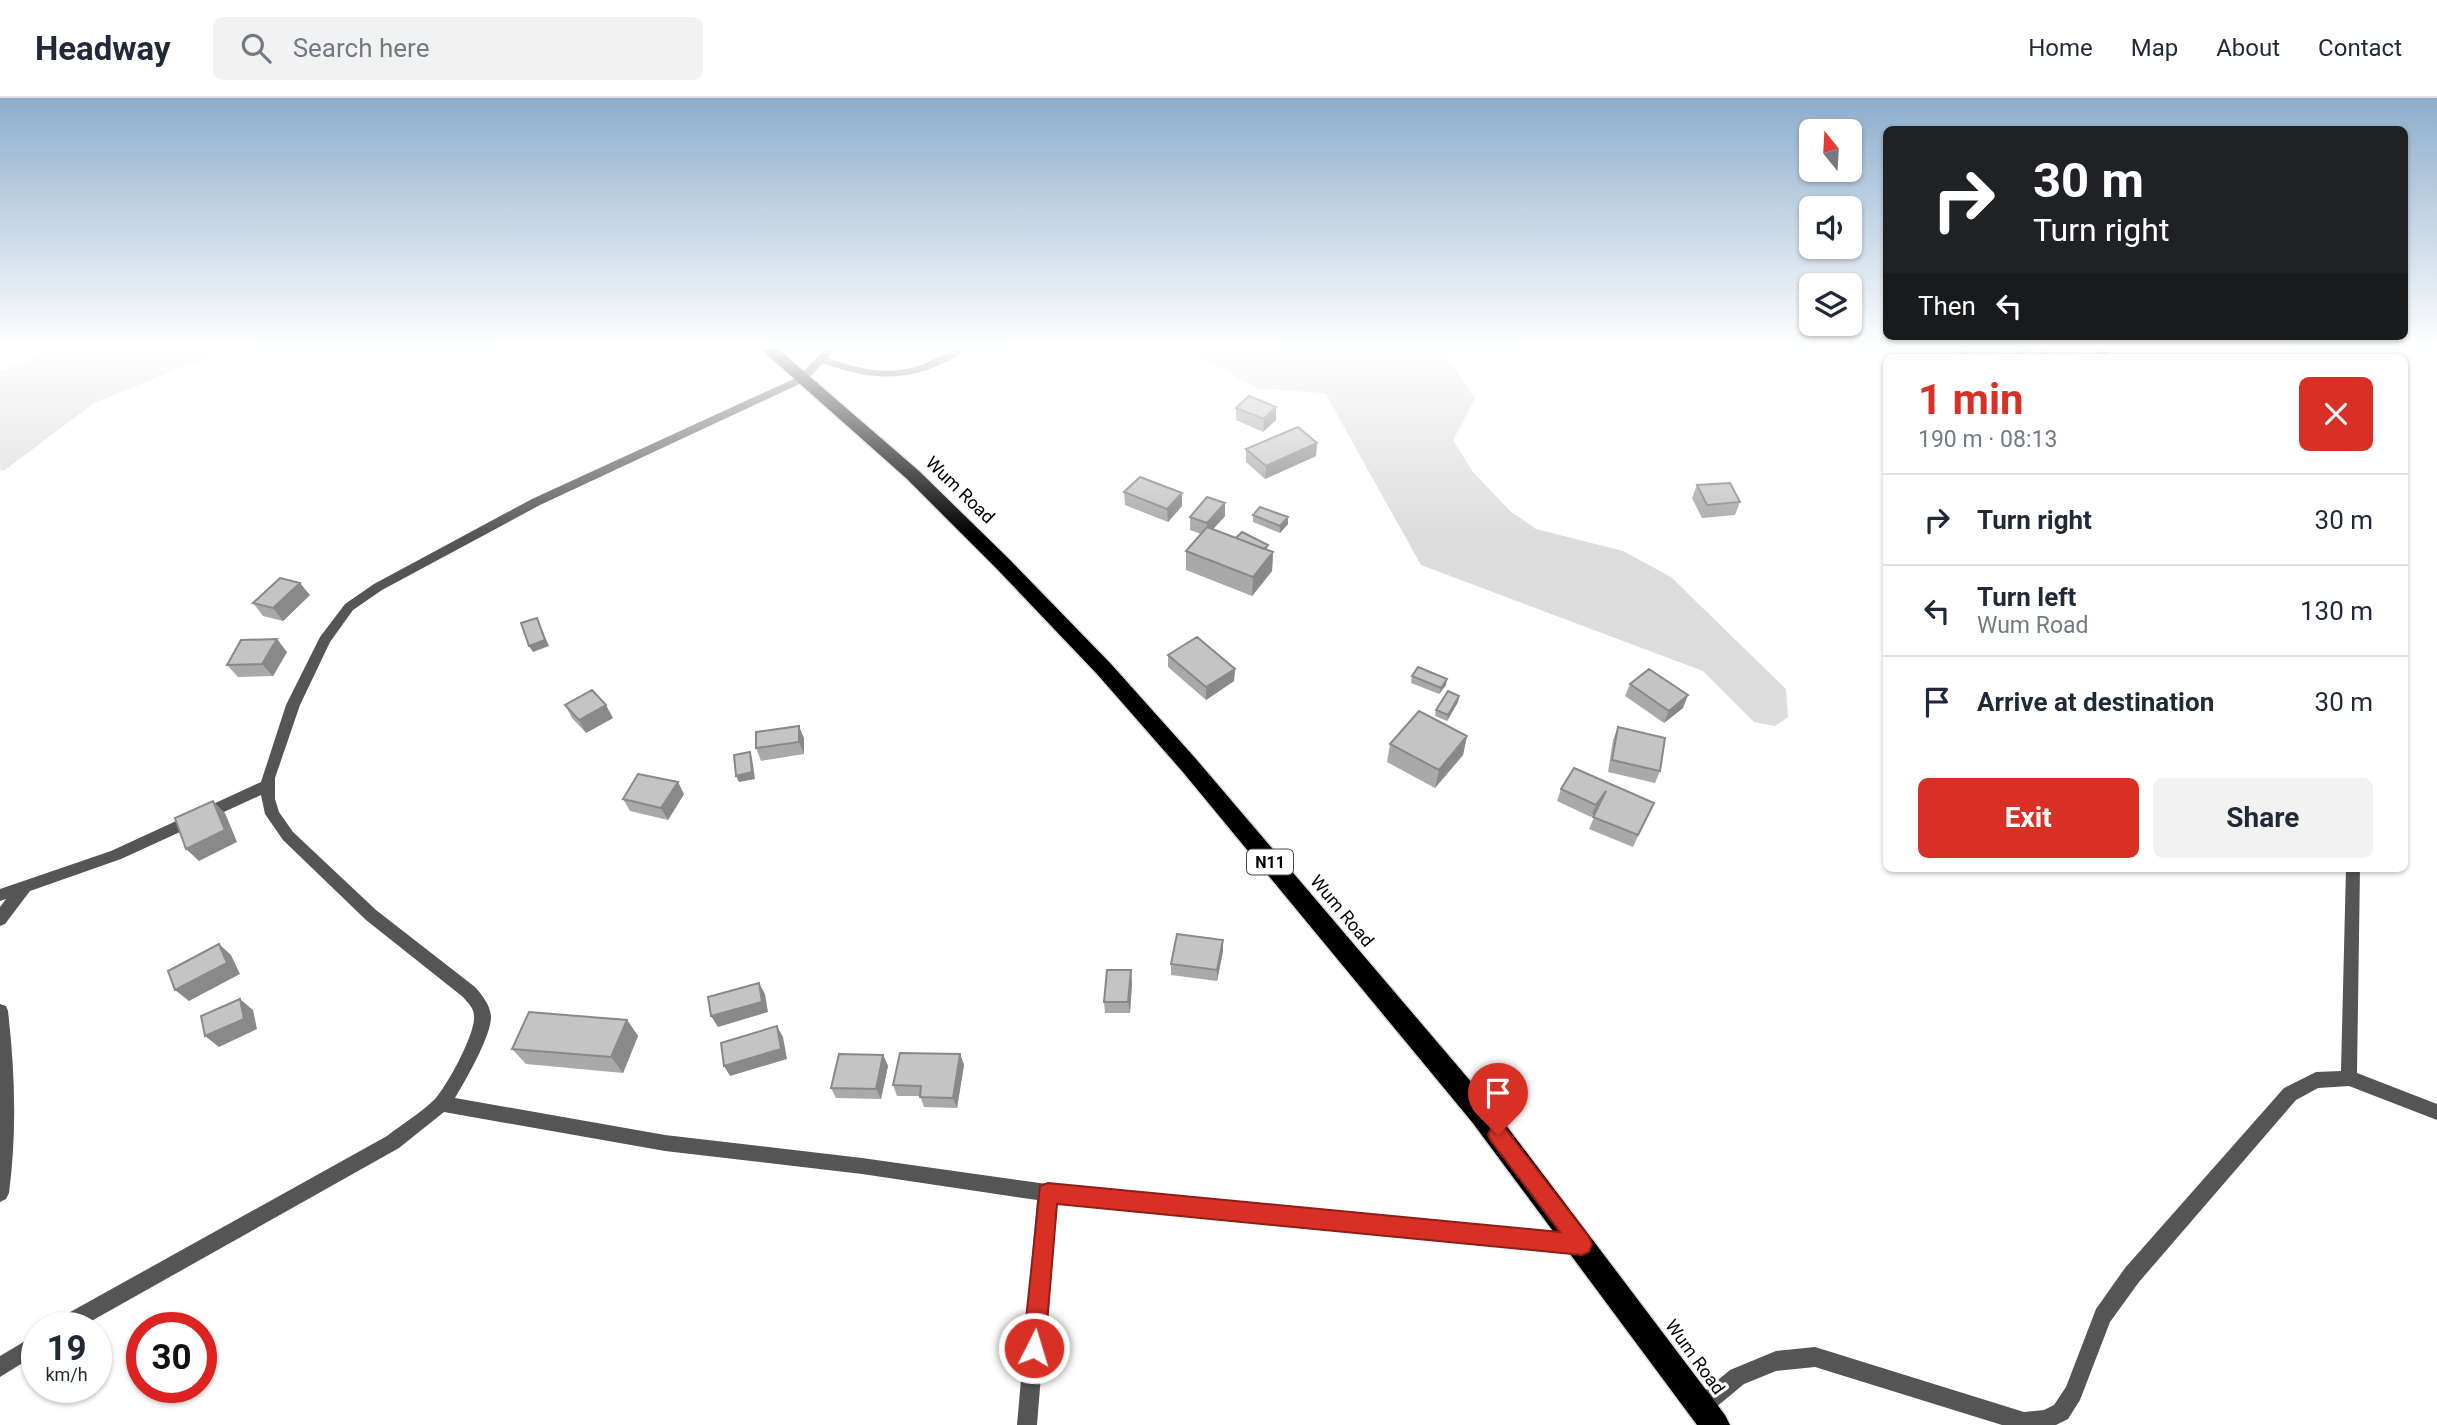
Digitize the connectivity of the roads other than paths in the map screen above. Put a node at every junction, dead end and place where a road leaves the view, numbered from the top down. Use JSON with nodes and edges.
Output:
{"nodes":[{"id":1,"x":733,"y":411,"type":"edge"},
{"id":2,"x":839,"y":411,"type":"edge"},
{"id":3,"x":268,"y":785,"type":"junction"},
{"id":4,"x":2353,"y":872,"type":"edge"},
{"id":5,"x":24,"y":888,"type":"junction"},
{"id":6,"x":0,"y":895,"type":"edge"},
{"id":7,"x":0,"y":919,"type":"edge"},
{"id":8,"x":0,"y":1011,"type":"edge"},
{"id":9,"x":2349,"y":1078,"type":"junction"},
{"id":10,"x":442,"y":1104,"type":"junction"},
{"id":11,"x":2437,"y":1112,"type":"edge"},
{"id":12,"x":0,"y":1193,"type":"edge"},
{"id":13,"x":1048,"y":1193,"type":"junction"},
{"id":14,"x":1582,"y":1244,"type":"junction"},
{"id":15,"x":90,"y":1312,"type":"edge"},
{"id":16,"x":21,"y":1353,"type":"edge"},
{"id":17,"x":0,"y":1367,"type":"edge"},
{"id":18,"x":1702,"y":1406,"type":"junction"},
{"id":19,"x":1027,"y":1425,"type":"edge"},
{"id":20,"x":1716,"y":1425,"type":"edge"}],
"edges":[{"from":1,"to":3,"type":"street"},
{"from":2,"to":14,"type":"highway","name":"Wum Road","number":"N11"},
{"from":3,"to":5,"type":"street"},
{"from":3,"to":10,"type":"street"},
{"from":4,"to":9,"type":"street"},
{"from":5,"to":6,"type":"street"},
{"from":5,"to":7,"type":"street"},
{"from":8,"to":12,"type":"street"},
{"from":9,"to":11,"type":"street"},
{"from":9,"to":18,"type":"street"},
{"from":10,"to":13,"type":"street"},
{"from":10,"to":15,"type":"street"},
{"from":13,"to":14,"type":"street"},
{"from":13,"to":19,"type":"street"},
{"from":14,"to":18,"type":"highway","name":"Wum Road","number":"N11"},
{"from":16,"to":17,"type":"street"},
{"from":18,"to":20,"type":"highway","name":"Wum Road","number":"N11"}]}
